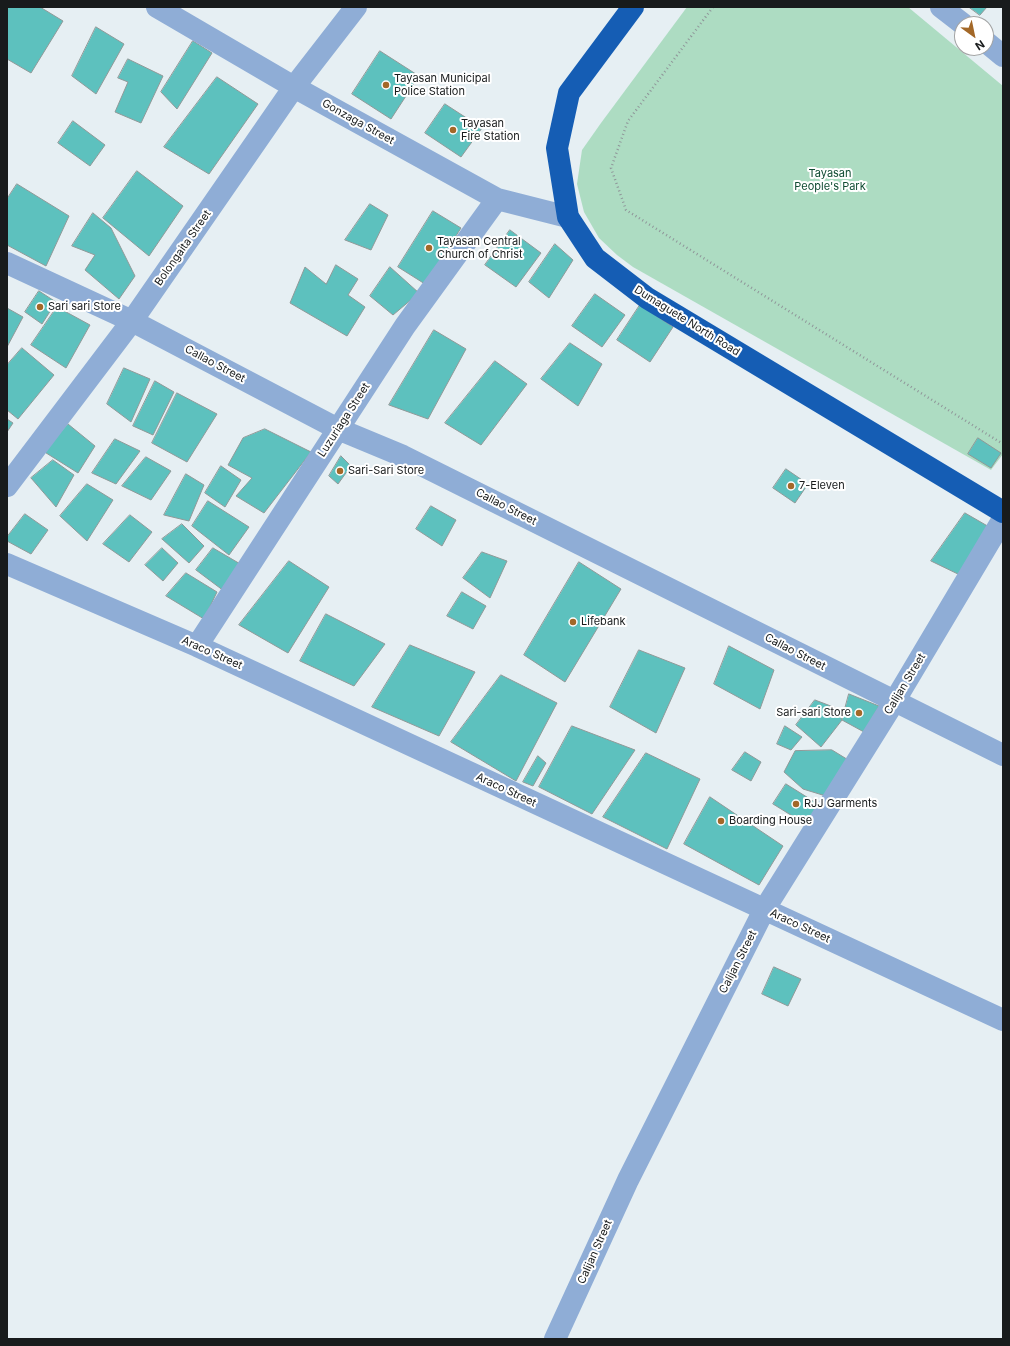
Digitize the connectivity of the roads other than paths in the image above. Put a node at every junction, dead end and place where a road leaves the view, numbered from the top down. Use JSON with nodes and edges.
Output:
{"nodes":[{"id":1,"x":157,"y":7,"type":"edge"},
{"id":2,"x":356,"y":7,"type":"edge"},
{"id":3,"x":633,"y":7,"type":"edge"},
{"id":4,"x":941,"y":7,"type":"edge"},
{"id":5,"x":954,"y":17,"type":"edge"},
{"id":6,"x":994,"y":49,"type":"edge"},
{"id":7,"x":1003,"y":56,"type":"edge"},
{"id":8,"x":294,"y":87,"type":"junction"},
{"id":9,"x":497,"y":198,"type":"junction"},
{"id":10,"x":568,"y":217,"type":"junction"},
{"id":11,"x":7,"y":263,"type":"edge"},
{"id":12,"x":132,"y":321,"type":"junction"},
{"id":13,"x":338,"y":429,"type":"junction"},
{"id":14,"x":7,"y":486,"type":"edge"},
{"id":15,"x":1003,"y":512,"type":"edge"},
{"id":16,"x":1003,"y":519,"type":"edge"},
{"id":17,"x":7,"y":564,"type":"edge"},
{"id":18,"x":197,"y":646,"type":"junction"},
{"id":19,"x":894,"y":702,"type":"junction"},
{"id":20,"x":1003,"y":755,"type":"edge"},
{"id":21,"x":764,"y":910,"type":"junction"},
{"id":22,"x":1003,"y":1020,"type":"edge"},
{"id":23,"x":555,"y":1339,"type":"edge"}],
"edges":[{"from":1,"to":8,"type":"street","name":"Gonzaga Street"},
{"from":2,"to":8,"type":"street","name":"Bolongaita Street"},
{"from":3,"to":10,"type":"highway","name":"Dumaguete North Road"},
{"from":4,"to":5,"type":"street"},
{"from":6,"to":7,"type":"street"},
{"from":8,"to":9,"type":"street","name":"Gonzaga Street"},
{"from":8,"to":12,"type":"street","name":"Bolongaita Street"},
{"from":9,"to":10,"type":"street","name":"Gonzaga Street"},
{"from":9,"to":13,"type":"street","name":"Luzuriaga Street"},
{"from":10,"to":15,"type":"highway","name":"Dumaguete North Road"},
{"from":11,"to":12,"type":"street","name":"Callao Street"},
{"from":12,"to":13,"type":"street","name":"Callao Street"},
{"from":12,"to":14,"type":"street","name":"Bolongaita Street"},
{"from":13,"to":18,"type":"street","name":"Luzuriaga Street"},
{"from":13,"to":19,"type":"street","name":"Callao Street"},
{"from":16,"to":19,"type":"street","name":"Calijan Street"},
{"from":17,"to":18,"type":"street","name":"Araco Street"},
{"from":18,"to":21,"type":"street","name":"Araco Street"},
{"from":19,"to":20,"type":"street","name":"Callao Street"},
{"from":19,"to":21,"type":"street","name":"Calijan Street"},
{"from":21,"to":22,"type":"street","name":"Araco Street"},
{"from":21,"to":23,"type":"street","name":"Calijan Street"}]}
